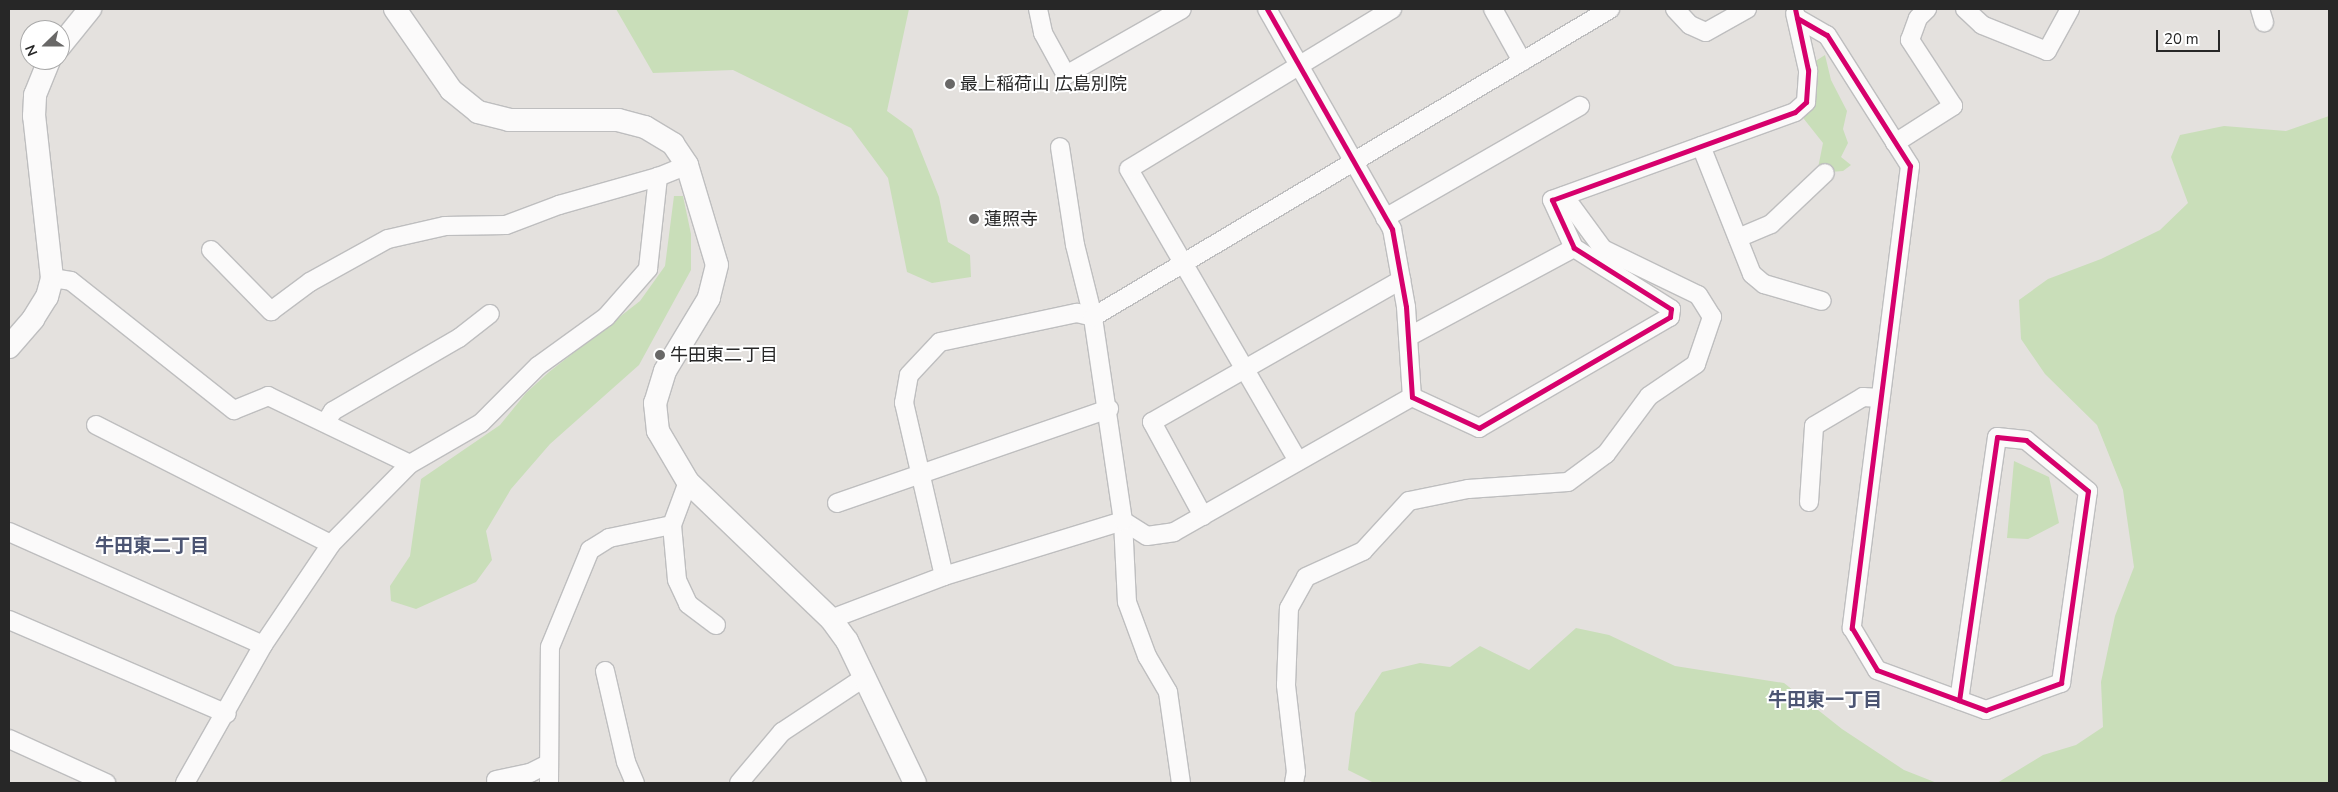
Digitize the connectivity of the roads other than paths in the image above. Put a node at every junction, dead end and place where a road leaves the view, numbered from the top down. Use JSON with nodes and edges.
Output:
{"nodes":[{"id":1,"x":90,"y":9,"type":"edge"},
{"id":2,"x":395,"y":9,"type":"edge"},
{"id":3,"x":1038,"y":9,"type":"edge"},
{"id":4,"x":1182,"y":9,"type":"edge"},
{"id":5,"x":1267,"y":9,"type":"edge"},
{"id":6,"x":1392,"y":9,"type":"edge"},
{"id":7,"x":1493,"y":9,"type":"edge"},
{"id":8,"x":1610,"y":9,"type":"edge"},
{"id":9,"x":1675,"y":9,"type":"edge"},
{"id":10,"x":1747,"y":9,"type":"edge"},
{"id":11,"x":1927,"y":9,"type":"edge"},
{"id":12,"x":1965,"y":9,"type":"edge"},
{"id":13,"x":2070,"y":9,"type":"edge"},
{"id":14,"x":1796,"y":14,"type":"edge"},
{"id":15,"x":70,"y":34,"type":"edge"},
{"id":16,"x":1522,"y":61,"type":"junction"},
{"id":17,"x":1298,"y":64,"type":"junction"},
{"id":18,"x":45,"y":70,"type":"edge"},
{"id":19,"x":1580,"y":106,"type":"dead end"},
{"id":20,"x":1895,"y":143,"type":"junction"},
{"id":21,"x":1701,"y":146,"type":"junction"},
{"id":22,"x":1060,"y":147,"type":"dead end"},
{"id":23,"x":1353,"y":162,"type":"junction"},
{"id":24,"x":687,"y":165,"type":"junction"},
{"id":25,"x":1825,"y":173,"type":"dead end"},
{"id":26,"x":658,"y":177,"type":"junction"},
{"id":27,"x":1564,"y":196,"type":"junction"},
{"id":28,"x":1385,"y":218,"type":"junction"},
{"id":29,"x":1738,"y":238,"type":"junction"},
{"id":30,"x":1574,"y":248,"type":"junction"},
{"id":31,"x":211,"y":250,"type":"dead end"},
{"id":32,"x":1184,"y":263,"type":"junction"},
{"id":33,"x":52,"y":278,"type":"junction"},
{"id":34,"x":1401,"y":280,"type":"junction"},
{"id":35,"x":1822,"y":301,"type":"dead end"},
{"id":36,"x":490,"y":314,"type":"dead end"},
{"id":37,"x":1093,"y":317,"type":"junction"},
{"id":38,"x":1408,"y":337,"type":"junction"},
{"id":39,"x":9,"y":347,"type":"edge"},
{"id":40,"x":1245,"y":369,"type":"junction"},
{"id":41,"x":1412,"y":397,"type":"junction"},
{"id":42,"x":1880,"y":398,"type":"junction"},
{"id":43,"x":1109,"y":409,"type":"junction"},
{"id":44,"x":326,"y":422,"type":"junction"},
{"id":45,"x":96,"y":425,"type":"dead end"},
{"id":46,"x":1298,"y":462,"type":"junction"},
{"id":47,"x":410,"y":464,"type":"junction"},
{"id":48,"x":919,"y":474,"type":"junction"},
{"id":49,"x":688,"y":482,"type":"junction"},
{"id":50,"x":1809,"y":502,"type":"dead end"},
{"id":51,"x":837,"y":503,"type":"dead end"},
{"id":52,"x":1203,"y":516,"type":"junction"},
{"id":53,"x":1123,"y":521,"type":"junction"},
{"id":54,"x":672,"y":525,"type":"junction"},
{"id":55,"x":9,"y":532,"type":"edge"},
{"id":56,"x":332,"y":544,"type":"junction"},
{"id":57,"x":944,"y":576,"type":"junction"},
{"id":58,"x":831,"y":619,"type":"junction"},
{"id":59,"x":9,"y":620,"type":"edge"},
{"id":60,"x":716,"y":625,"type":"dead end"},
{"id":61,"x":263,"y":645,"type":"junction"},
{"id":62,"x":605,"y":670,"type":"dead end"},
{"id":63,"x":865,"y":677,"type":"junction"},
{"id":64,"x":1959,"y":700,"type":"junction"},
{"id":65,"x":227,"y":714,"type":"junction"},
{"id":66,"x":9,"y":739,"type":"edge"},
{"id":67,"x":548,"y":764,"type":"junction"},
{"id":68,"x":496,"y":780,"type":"dead end"},
{"id":69,"x":106,"y":783,"type":"edge"},
{"id":70,"x":185,"y":783,"type":"edge"},
{"id":71,"x":549,"y":783,"type":"edge"},
{"id":72,"x":634,"y":783,"type":"edge"},
{"id":73,"x":739,"y":783,"type":"edge"},
{"id":74,"x":915,"y":783,"type":"edge"},
{"id":75,"x":1181,"y":783,"type":"edge"},
{"id":76,"x":1294,"y":783,"type":"edge"}],
"edges":[{"from":1,"to":15,"type":"street"},
{"from":2,"to":24,"type":"street"},
{"from":3,"to":4,"type":"street"},
{"from":5,"to":17,"type":"street"},
{"from":6,"to":17,"type":"street"},
{"from":7,"to":16,"type":"street"},
{"from":8,"to":16,"type":"street"},
{"from":9,"to":10,"type":"street"},
{"from":11,"to":20,"type":"street"},
{"from":12,"to":13,"type":"street"},
{"from":14,"to":20,"type":"street"},
{"from":14,"to":21,"type":"street"},
{"from":16,"to":23,"type":"street"},
{"from":17,"to":23,"type":"street"},
{"from":17,"to":32,"type":"street"},
{"from":18,"to":33,"type":"street"},
{"from":19,"to":28,"type":"street"},
{"from":20,"to":42,"type":"street"},
{"from":21,"to":27,"type":"street"},
{"from":21,"to":29,"type":"street"},
{"from":22,"to":37,"type":"street"},
{"from":23,"to":28,"type":"street"},
{"from":23,"to":32,"type":"street"},
{"from":24,"to":26,"type":"street"},
{"from":24,"to":49,"type":"street"},
{"from":25,"to":29,"type":"street"},
{"from":26,"to":31,"type":"street"},
{"from":26,"to":47,"type":"street"},
{"from":27,"to":30,"type":"street"},
{"from":27,"to":76,"type":"street"},
{"from":28,"to":34,"type":"street"},
{"from":29,"to":35,"type":"street"},
{"from":30,"to":38,"type":"street"},
{"from":30,"to":41,"type":"street"},
{"from":32,"to":37,"type":"street"},
{"from":32,"to":40,"type":"street"},
{"from":33,"to":39,"type":"street"},
{"from":33,"to":44,"type":"street"},
{"from":34,"to":38,"type":"street"},
{"from":34,"to":40,"type":"street"},
{"from":36,"to":44,"type":"street"},
{"from":37,"to":43,"type":"street"},
{"from":37,"to":48,"type":"street"},
{"from":38,"to":41,"type":"street"},
{"from":40,"to":46,"type":"street"},
{"from":40,"to":52,"type":"street"},
{"from":41,"to":46,"type":"street"},
{"from":42,"to":50,"type":"street"},
{"from":42,"to":64,"type":"street"},
{"from":43,"to":48,"type":"street"},
{"from":43,"to":53,"type":"street"},
{"from":44,"to":47,"type":"street"},
{"from":45,"to":56,"type":"street"},
{"from":46,"to":52,"type":"street"},
{"from":47,"to":56,"type":"street"},
{"from":48,"to":51,"type":"street"},
{"from":48,"to":57,"type":"street"},
{"from":49,"to":54,"type":"street"},
{"from":49,"to":58,"type":"street"},
{"from":52,"to":53,"type":"street"},
{"from":53,"to":57,"type":"street"},
{"from":53,"to":75,"type":"street"},
{"from":54,"to":60,"type":"street"},
{"from":54,"to":67,"type":"street"},
{"from":55,"to":61,"type":"street"},
{"from":56,"to":61,"type":"street"},
{"from":57,"to":58,"type":"street"},
{"from":58,"to":63,"type":"street"},
{"from":59,"to":65,"type":"street"},
{"from":61,"to":65,"type":"street"},
{"from":62,"to":72,"type":"street"},
{"from":63,"to":73,"type":"street"},
{"from":63,"to":74,"type":"street"},
{"from":64,"to":64,"type":"street"},
{"from":65,"to":70,"type":"street"},
{"from":66,"to":69,"type":"street"},
{"from":67,"to":68,"type":"street"},
{"from":67,"to":71,"type":"street"}]}
